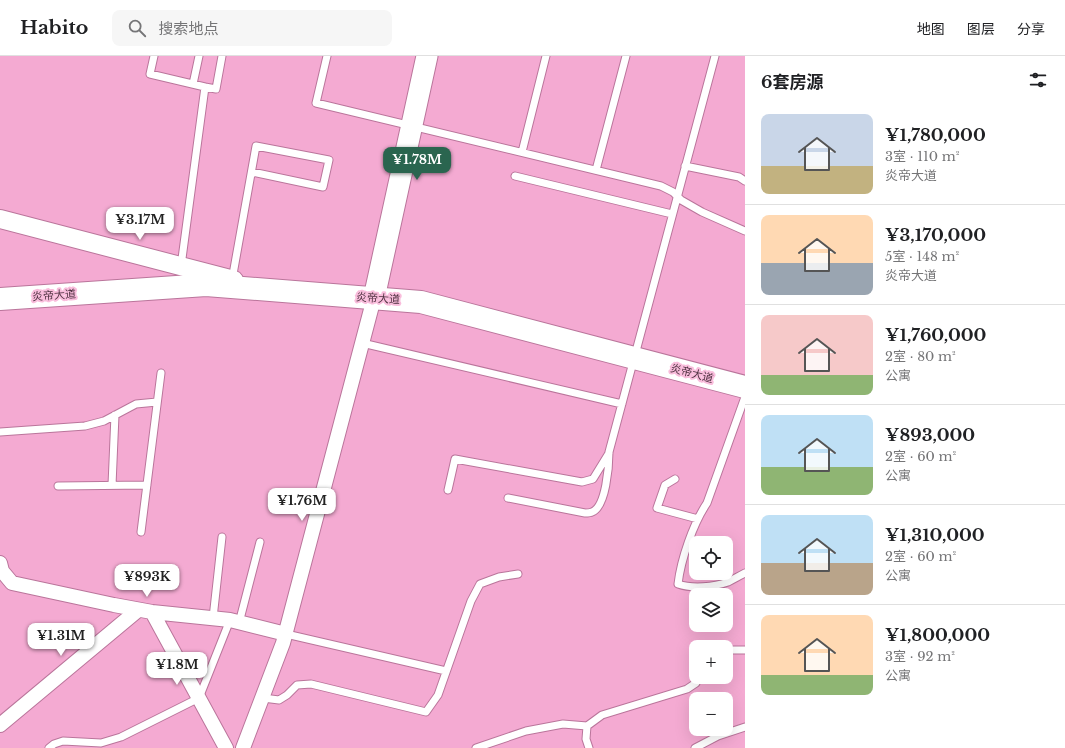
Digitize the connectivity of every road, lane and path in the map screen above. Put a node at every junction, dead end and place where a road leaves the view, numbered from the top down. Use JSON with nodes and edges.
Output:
{"nodes":[{"id":1,"x":154,"y":56,"type":"edge"},
{"id":2,"x":199,"y":56,"type":"edge"},
{"id":3,"x":222,"y":56,"type":"edge"},
{"id":4,"x":327,"y":56,"type":"edge"},
{"id":5,"x":427,"y":56,"type":"edge"},
{"id":6,"x":546,"y":56,"type":"edge"},
{"id":7,"x":626,"y":56,"type":"edge"},
{"id":8,"x":715,"y":56,"type":"edge"},
{"id":9,"x":193,"y":84,"type":"junction"},
{"id":10,"x":205,"y":87,"type":"junction"},
{"id":11,"x":412,"y":126,"type":"junction"},
{"id":12,"x":522,"y":152,"type":"junction"},
{"id":13,"x":685,"y":166,"type":"junction"},
{"id":14,"x":596,"y":170,"type":"junction"},
{"id":15,"x":252,"y":172,"type":"junction"},
{"id":16,"x":516,"y":176,"type":"dead end"},
{"id":17,"x":745,"y":181,"type":"edge"},
{"id":18,"x":677,"y":196,"type":"junction"},
{"id":19,"x":672,"y":214,"type":"junction"},
{"id":20,"x":0,"y":219,"type":"edge"},
{"id":21,"x":745,"y":231,"type":"edge"},
{"id":22,"x":181,"y":267,"type":"junction"},
{"id":23,"x":232,"y":280,"type":"junction"},
{"id":24,"x":272,"y":290,"type":"junction"},
{"id":25,"x":374,"y":298,"type":"junction"},
{"id":26,"x":0,"y":299,"type":"edge"},
{"id":27,"x":362,"y":343,"type":"junction"},
{"id":28,"x":634,"y":358,"type":"junction"},
{"id":29,"x":161,"y":373,"type":"dead end"},
{"id":30,"x":745,"y":387,"type":"edge"},
{"id":31,"x":745,"y":397,"type":"edge"},
{"id":32,"x":157,"y":402,"type":"junction"},
{"id":33,"x":622,"y":404,"type":"junction"},
{"id":34,"x":115,"y":415,"type":"junction"},
{"id":35,"x":0,"y":432,"type":"edge"},
{"id":36,"x":609,"y":452,"type":"junction"},
{"id":37,"x":675,"y":479,"type":"dead end"},
{"id":38,"x":112,"y":485,"type":"junction"},
{"id":39,"x":146,"y":485,"type":"junction"},
{"id":40,"x":58,"y":486,"type":"dead end"},
{"id":41,"x":448,"y":490,"type":"dead end"},
{"id":42,"x":508,"y":498,"type":"dead end"},
{"id":43,"x":698,"y":519,"type":"junction"},
{"id":44,"x":141,"y":532,"type":"dead end"},
{"id":45,"x":222,"y":537,"type":"dead end"},
{"id":46,"x":260,"y":542,"type":"dead end"},
{"id":47,"x":0,"y":563,"type":"edge"},
{"id":48,"x":745,"y":573,"type":"edge"},
{"id":49,"x":518,"y":574,"type":"dead end"},
{"id":50,"x":145,"y":611,"type":"junction"},
{"id":51,"x":213,"y":618,"type":"junction"},
{"id":52,"x":235,"y":621,"type":"junction"},
{"id":53,"x":286,"y":634,"type":"junction"},
{"id":54,"x":733,"y":650,"type":"edge"},
{"id":55,"x":745,"y":650,"type":"edge"},
{"id":56,"x":446,"y":671,"type":"junction"},
{"id":57,"x":693,"y":684,"type":"edge"},
{"id":58,"x":199,"y":698,"type":"junction"},
{"id":59,"x":263,"y":698,"type":"junction"},
{"id":60,"x":0,"y":725,"type":"edge"},
{"id":61,"x":587,"y":726,"type":"junction"},
{"id":62,"x":745,"y":727,"type":"edge"},
{"id":63,"x":48,"y":748,"type":"edge"},
{"id":64,"x":226,"y":748,"type":"edge"},
{"id":65,"x":243,"y":748,"type":"edge"},
{"id":66,"x":476,"y":748,"type":"edge"},
{"id":67,"x":589,"y":748,"type":"edge"},
{"id":68,"x":695,"y":748,"type":"edge"}],
"edges":[{"from":1,"to":9,"type":"lane"},
{"from":2,"to":9,"type":"lane"},
{"from":3,"to":10,"type":"lane"},
{"from":4,"to":11,"type":"lane"},
{"from":5,"to":11,"type":"main road"},
{"from":6,"to":12,"type":"lane"},
{"from":7,"to":14,"type":"lane"},
{"from":8,"to":13,"type":"lane"},
{"from":9,"to":10,"type":"lane"},
{"from":10,"to":22,"type":"lane"},
{"from":11,"to":12,"type":"lane"},
{"from":11,"to":25,"type":"main road"},
{"from":12,"to":14,"type":"lane"},
{"from":13,"to":17,"type":"lane"},
{"from":13,"to":18,"type":"lane"},
{"from":14,"to":18,"type":"lane"},
{"from":15,"to":15,"type":"lane"},
{"from":15,"to":23,"type":"lane"},
{"from":16,"to":19,"type":"lane"},
{"from":18,"to":19,"type":"lane"},
{"from":18,"to":21,"type":"lane"},
{"from":19,"to":28,"type":"lane"},
{"from":20,"to":22,"type":"street"},
{"from":22,"to":23,"type":"street"},
{"from":23,"to":24,"type":"street"},
{"from":24,"to":25,"type":"main road","name":"炎帝大道"},
{"from":24,"to":26,"type":"main road","name":"炎帝大道"},
{"from":25,"to":27,"type":"street"},
{"from":25,"to":28,"type":"main road","name":"炎帝大道"},
{"from":27,"to":33,"type":"lane"},
{"from":27,"to":53,"type":"street"},
{"from":28,"to":30,"type":"main road","name":"炎帝大道"},
{"from":28,"to":33,"type":"lane"},
{"from":29,"to":32,"type":"lane"},
{"from":31,"to":43,"type":"lane"},
{"from":32,"to":34,"type":"lane"},
{"from":32,"to":39,"type":"lane"},
{"from":33,"to":36,"type":"lane"},
{"from":34,"to":35,"type":"lane"},
{"from":34,"to":38,"type":"lane"},
{"from":36,"to":41,"type":"lane"},
{"from":36,"to":42,"type":"lane"},
{"from":37,"to":43,"type":"lane"},
{"from":38,"to":39,"type":"lane"},
{"from":38,"to":40,"type":"lane"},
{"from":39,"to":44,"type":"lane"},
{"from":43,"to":48,"type":"lane"},
{"from":45,"to":51,"type":"lane"},
{"from":46,"to":52,"type":"lane"},
{"from":47,"to":50,"type":"street"},
{"from":49,"to":56,"type":"lane"},
{"from":50,"to":51,"type":"street"},
{"from":50,"to":58,"type":"street"},
{"from":50,"to":60,"type":"street"},
{"from":51,"to":52,"type":"street"},
{"from":52,"to":53,"type":"street"},
{"from":52,"to":58,"type":"lane"},
{"from":53,"to":56,"type":"lane"},
{"from":53,"to":59,"type":"street"},
{"from":54,"to":55,"type":"lane"},
{"from":56,"to":59,"type":"lane"},
{"from":57,"to":61,"type":"lane"},
{"from":58,"to":63,"type":"lane"},
{"from":58,"to":64,"type":"street"},
{"from":59,"to":65,"type":"street"},
{"from":61,"to":66,"type":"lane"},
{"from":61,"to":67,"type":"lane"},
{"from":62,"to":68,"type":"lane"}]}
